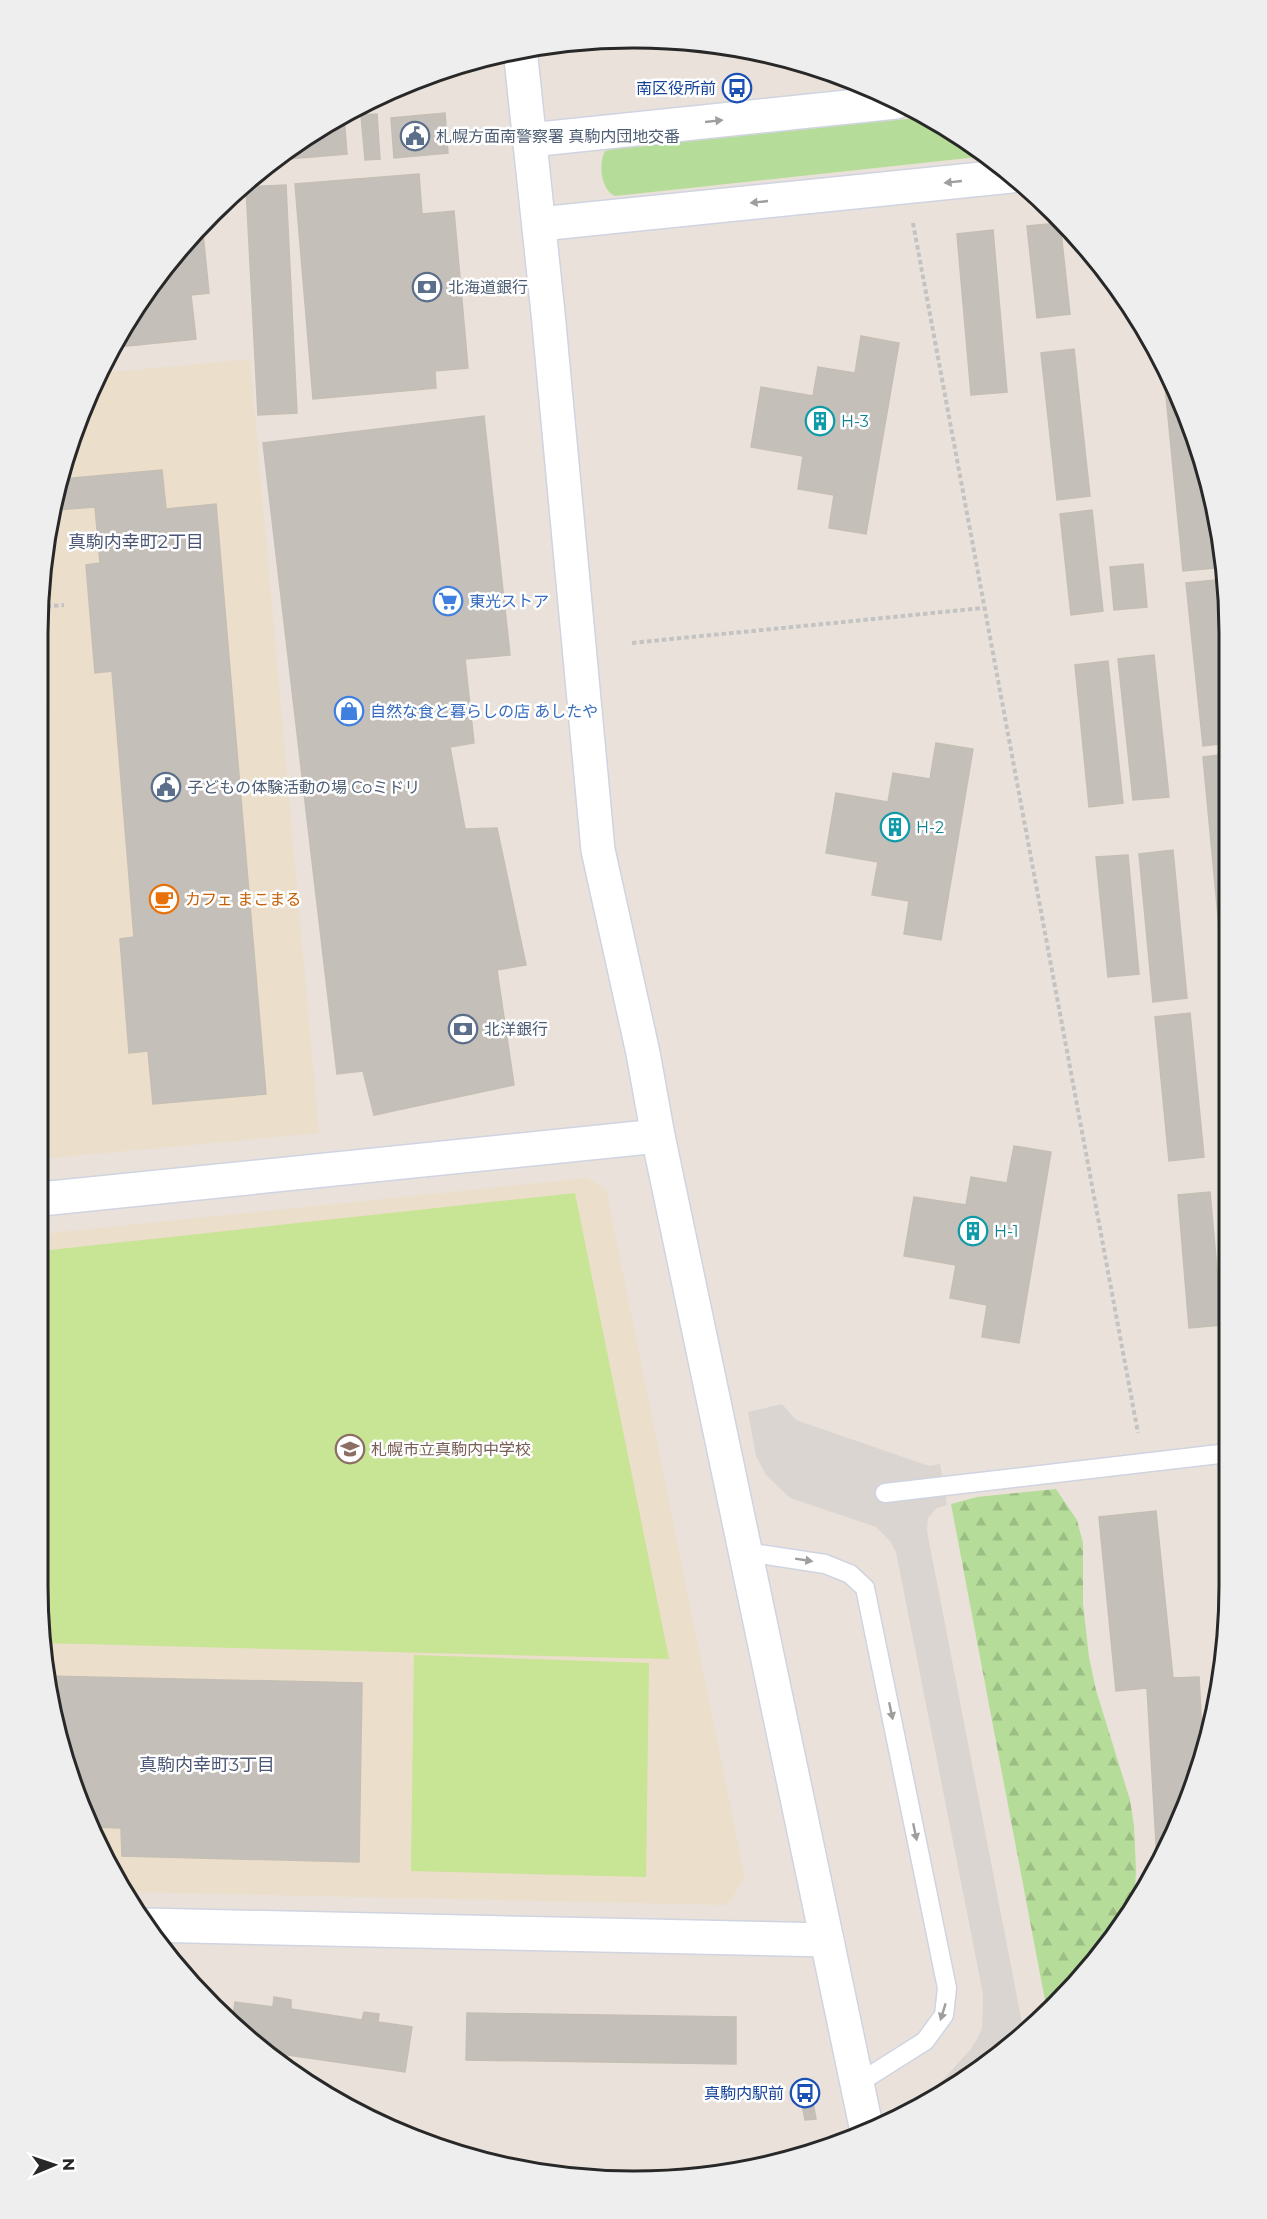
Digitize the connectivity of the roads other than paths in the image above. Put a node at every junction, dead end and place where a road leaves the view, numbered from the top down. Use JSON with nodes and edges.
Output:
{"nodes":[{"id":1,"x":521,"y":59,"type":"edge"},
{"id":2,"x":882,"y":104,"type":"edge"},
{"id":3,"x":530,"y":140,"type":"junction"},
{"id":4,"x":1000,"y":177,"type":"edge"},
{"id":5,"x":540,"y":224,"type":"junction"},
{"id":6,"x":658,"y":1136,"type":"junction"},
{"id":7,"x":48,"y":1197,"type":"edge"},
{"id":8,"x":1219,"y":1454,"type":"edge"},
{"id":9,"x":885,"y":1493,"type":"dead end"},
{"id":10,"x":746,"y":1552,"type":"junction"},
{"id":11,"x":157,"y":1925,"type":"edge"},
{"id":12,"x":827,"y":1940,"type":"junction"},
{"id":13,"x":857,"y":2084,"type":"junction"},
{"id":14,"x":865,"y":2123,"type":"edge"}],
"edges":[{"from":1,"to":3,"type":"street"},
{"from":3,"to":2,"type":"street","one_way":true},
{"from":3,"to":5,"type":"street"},
{"from":4,"to":5,"type":"street","one_way":true},
{"from":5,"to":6,"type":"street"},
{"from":6,"to":7,"type":"street"},
{"from":6,"to":10,"type":"street"},
{"from":8,"to":9,"type":"lane"},
{"from":10,"to":12,"type":"street"},
{"from":10,"to":13,"type":"lane","one_way":true},
{"from":11,"to":12,"type":"street"},
{"from":12,"to":13,"type":"street"},
{"from":13,"to":14,"type":"street"}]}
